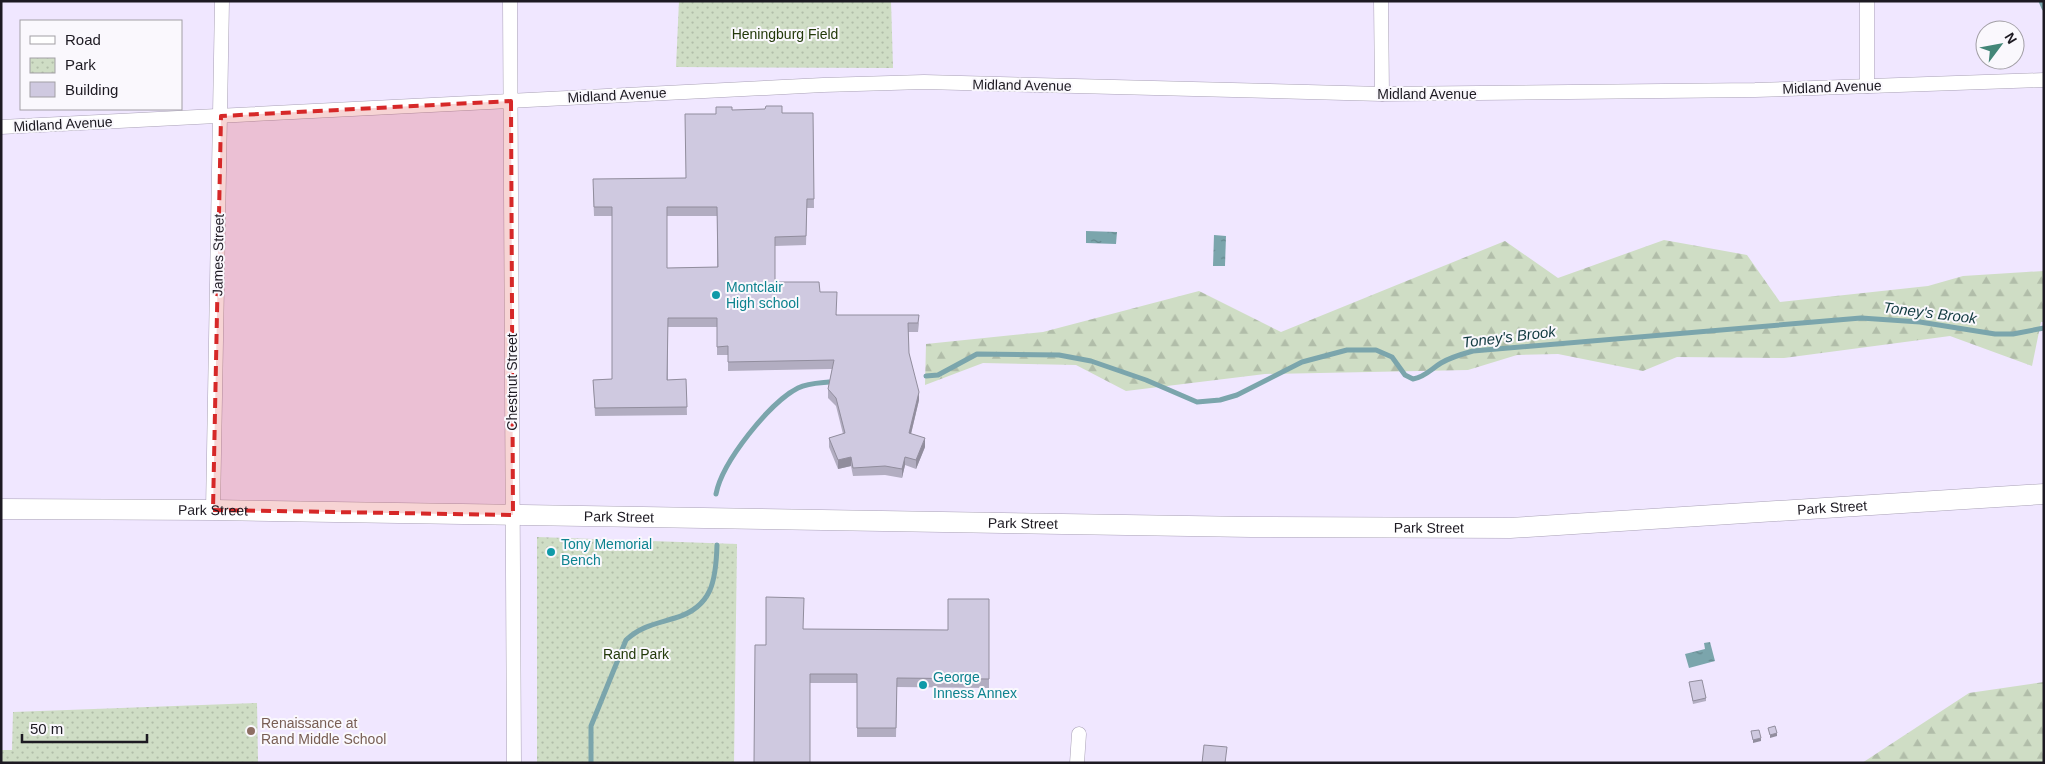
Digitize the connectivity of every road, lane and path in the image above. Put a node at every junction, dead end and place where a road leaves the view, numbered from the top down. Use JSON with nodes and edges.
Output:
{"nodes":[{"id":1,"x":222,"y":1,"type":"edge"},
{"id":2,"x":510,"y":1,"type":"edge"},
{"id":3,"x":1381,"y":1,"type":"edge"},
{"id":4,"x":1867,"y":1,"type":"edge"},
{"id":5,"x":2044,"y":80,"type":"edge"},
{"id":6,"x":1867,"y":86,"type":"junction"},
{"id":7,"x":1382,"y":94,"type":"junction"},
{"id":8,"x":511,"y":101,"type":"junction"},
{"id":9,"x":221,"y":116,"type":"junction"},
{"id":10,"x":1,"y":127,"type":"edge"},
{"id":11,"x":2044,"y":494,"type":"edge"},
{"id":12,"x":1,"y":510,"type":"edge"},
{"id":13,"x":213,"y":510,"type":"junction"},
{"id":14,"x":513,"y":515,"type":"junction"},
{"id":15,"x":1079,"y":734,"type":"dead end"},
{"id":16,"x":514,"y":763,"type":"edge"},
{"id":17,"x":1077,"y":763,"type":"edge"}],
"edges":[{"from":1,"to":9,"type":"street","name":"James Street"},
{"from":2,"to":8,"type":"street","name":"Chestnut Street"},
{"from":3,"to":7,"type":"street"},
{"from":4,"to":6,"type":"street"},
{"from":5,"to":6,"type":"street","name":"Midland Avenue"},
{"from":6,"to":7,"type":"street","name":"Midland Avenue"},
{"from":7,"to":8,"type":"street","name":"Midland Avenue"},
{"from":8,"to":9,"type":"street","name":"Midland Avenue"},
{"from":8,"to":14,"type":"street","name":"Chestnut Street"},
{"from":9,"to":10,"type":"street","name":"Midland Avenue"},
{"from":9,"to":13,"type":"street","name":"James Street"},
{"from":11,"to":14,"type":"street","name":"Park Street"},
{"from":12,"to":13,"type":"street","name":"Park Street"},
{"from":13,"to":14,"type":"street","name":"Park Street"},
{"from":14,"to":16,"type":"street","name":"Chestnut Street"},
{"from":15,"to":17,"type":"street"}]}
